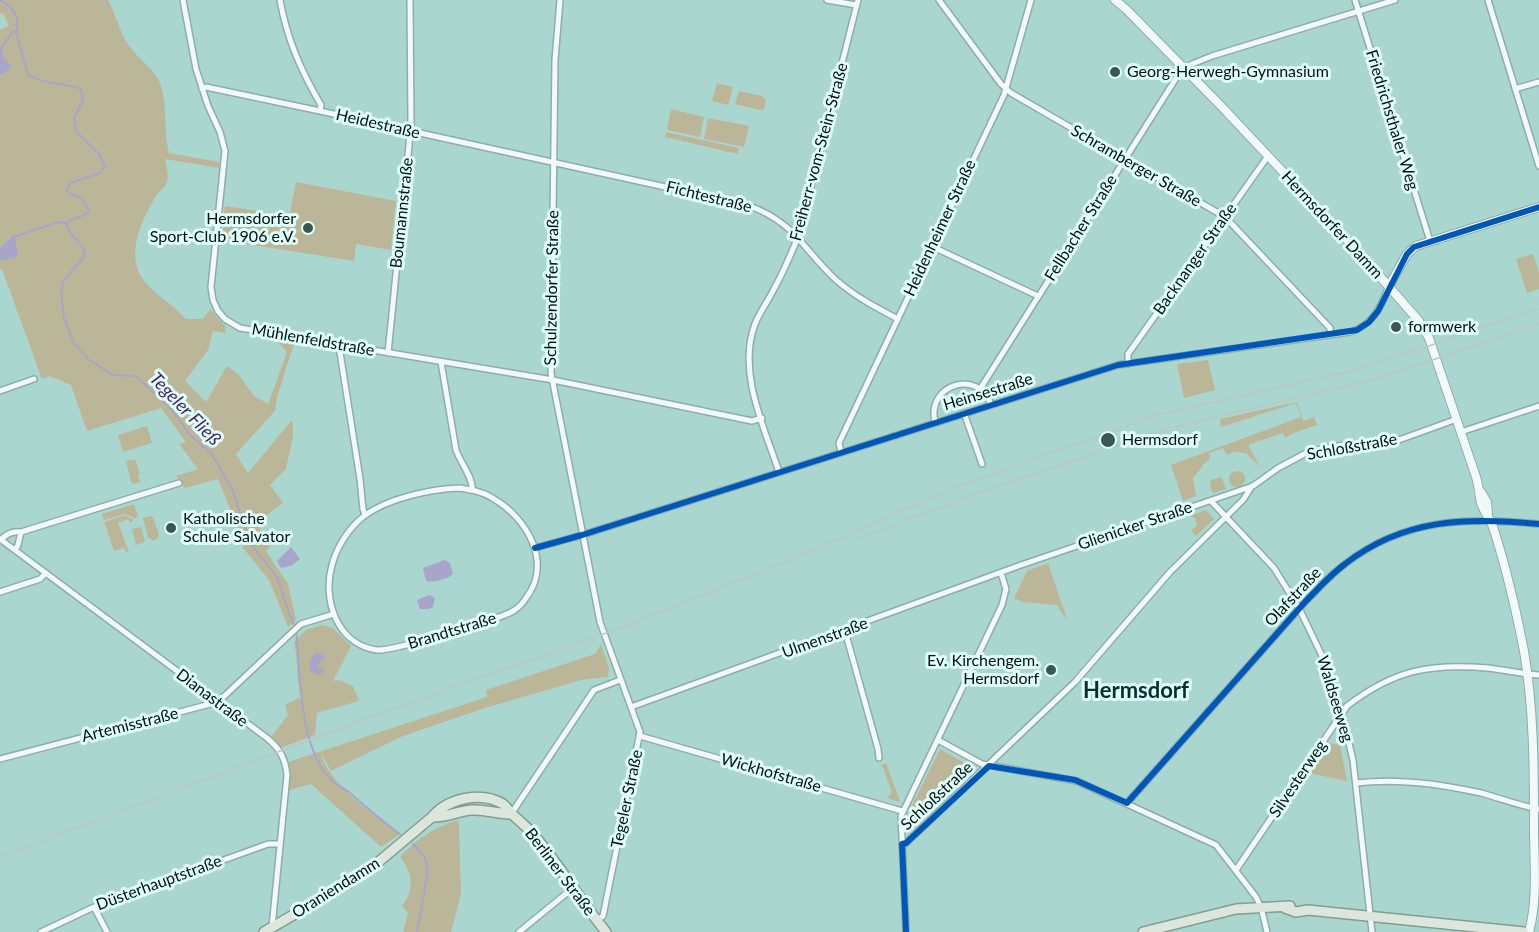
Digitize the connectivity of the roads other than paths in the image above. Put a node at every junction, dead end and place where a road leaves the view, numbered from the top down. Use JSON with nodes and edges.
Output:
{"nodes":[{"id":1,"x":183,"y":0,"type":"edge"},
{"id":2,"x":280,"y":0,"type":"edge"},
{"id":3,"x":410,"y":0,"type":"edge"},
{"id":4,"x":560,"y":0,"type":"edge"},
{"id":5,"x":827,"y":0,"type":"edge"},
{"id":6,"x":939,"y":0,"type":"edge"},
{"id":7,"x":1031,"y":0,"type":"edge"},
{"id":8,"x":1115,"y":0,"type":"edge"},
{"id":9,"x":1355,"y":0,"type":"edge"},
{"id":10,"x":1395,"y":0,"type":"edge"},
{"id":11,"x":1488,"y":0,"type":"edge"},
{"id":12,"x":857,"y":3,"type":"edge"},
{"id":13,"x":1358,"y":11,"type":"junction"},
{"id":14,"x":1185,"y":68,"type":"junction"},
{"id":15,"x":1539,"y":82,"type":"edge"},
{"id":16,"x":202,"y":88,"type":"junction"},
{"id":17,"x":1006,"y":89,"type":"junction"},
{"id":18,"x":1515,"y":89,"type":"junction"},
{"id":19,"x":320,"y":111,"type":"junction"},
{"id":20,"x":410,"y":131,"type":"junction"},
{"id":21,"x":1268,"y":156,"type":"junction"},
{"id":22,"x":1124,"y":160,"type":"junction"},
{"id":23,"x":554,"y":163,"type":"junction"},
{"id":24,"x":1539,"y":166,"type":"edge"},
{"id":25,"x":1539,"y":207,"type":"edge"},
{"id":26,"x":1225,"y":217,"type":"junction"},
{"id":27,"x":798,"y":237,"type":"junction"},
{"id":28,"x":1430,"y":241,"type":"junction"},
{"id":29,"x":933,"y":247,"type":"junction"},
{"id":30,"x":1389,"y":286,"type":"junction"},
{"id":31,"x":1038,"y":296,"type":"junction"},
{"id":32,"x":898,"y":319,"type":"junction"},
{"id":33,"x":1331,"y":334,"type":"junction"},
{"id":34,"x":339,"y":346,"type":"junction"},
{"id":35,"x":388,"y":353,"type":"junction"},
{"id":36,"x":441,"y":362,"type":"junction"},
{"id":37,"x":1128,"y":364,"type":"junction"},
{"id":38,"x":34,"y":379,"type":"dead end"},
{"id":39,"x":553,"y":380,"type":"junction"},
{"id":40,"x":980,"y":389,"type":"junction"},
{"id":41,"x":0,"y":391,"type":"edge"},
{"id":42,"x":991,"y":405,"type":"junction"},
{"id":43,"x":1539,"y":406,"type":"edge"},
{"id":44,"x":964,"y":413,"type":"junction"},
{"id":45,"x":762,"y":418,"type":"junction"},
{"id":46,"x":1457,"y":419,"type":"junction"},
{"id":47,"x":935,"y":422,"type":"junction"},
{"id":48,"x":1461,"y":432,"type":"junction"},
{"id":49,"x":842,"y":452,"type":"junction"},
{"id":50,"x":982,"y":464,"type":"dead end"},
{"id":51,"x":779,"y":472,"type":"junction"},
{"id":52,"x":179,"y":483,"type":"dead end"},
{"id":53,"x":1252,"y":486,"type":"junction"},
{"id":54,"x":472,"y":490,"type":"junction"},
{"id":55,"x":1211,"y":501,"type":"junction"},
{"id":56,"x":365,"y":515,"type":"junction"},
{"id":57,"x":1226,"y":517,"type":"junction"},
{"id":58,"x":1489,"y":517,"type":"junction"},
{"id":59,"x":1539,"y":524,"type":"edge"},
{"id":60,"x":21,"y":532,"type":"junction"},
{"id":61,"x":582,"y":535,"type":"junction"},
{"id":62,"x":0,"y":540,"type":"edge"},
{"id":63,"x":535,"y":548,"type":"junction"},
{"id":64,"x":15,"y":550,"type":"junction"},
{"id":65,"x":1019,"y":566,"type":"joint"},
{"id":66,"x":46,"y":573,"type":"junction"},
{"id":67,"x":1001,"y":573,"type":"junction"},
{"id":68,"x":0,"y":592,"type":"edge"},
{"id":69,"x":1299,"y":608,"type":"junction"},
{"id":70,"x":334,"y":614,"type":"junction"},
{"id":71,"x":845,"y":630,"type":"junction"},
{"id":72,"x":1527,"y":674,"type":"junction"},
{"id":73,"x":1539,"y":675,"type":"edge"},
{"id":74,"x":620,"y":678,"type":"junction"},
{"id":75,"x":218,"y":702,"type":"junction"},
{"id":76,"x":631,"y":707,"type":"junction"},
{"id":77,"x":1342,"y":714,"type":"junction"},
{"id":78,"x":640,"y":736,"type":"junction"},
{"id":79,"x":938,"y":740,"type":"junction"},
{"id":80,"x":879,"y":758,"type":"dead end"},
{"id":81,"x":0,"y":759,"type":"edge"},
{"id":82,"x":988,"y":766,"type":"junction"},
{"id":83,"x":1356,"y":783,"type":"junction"},
{"id":84,"x":1127,"y":803,"type":"junction"},
{"id":85,"x":1537,"y":809,"type":"edge"},
{"id":86,"x":902,"y":811,"type":"junction"},
{"id":87,"x":511,"y":813,"type":"junction"},
{"id":88,"x":407,"y":838,"type":"joint"},
{"id":89,"x":280,"y":844,"type":"junction"},
{"id":90,"x":902,"y":844,"type":"junction"},
{"id":91,"x":1236,"y":870,"type":"junction"},
{"id":92,"x":573,"y":888,"type":"junction"},
{"id":93,"x":94,"y":907,"type":"junction"},
{"id":94,"x":1261,"y":907,"type":"junction"},
{"id":95,"x":1371,"y":916,"type":"junction"},
{"id":96,"x":597,"y":921,"type":"junction"},
{"id":97,"x":269,"y":930,"type":"edge"},
{"id":98,"x":41,"y":932,"type":"edge"},
{"id":99,"x":107,"y":932,"type":"edge"},
{"id":100,"x":519,"y":932,"type":"edge"},
{"id":101,"x":606,"y":932,"type":"edge"},
{"id":102,"x":906,"y":932,"type":"edge"},
{"id":103,"x":1143,"y":932,"type":"edge"},
{"id":104,"x":1267,"y":932,"type":"edge"},
{"id":105,"x":1372,"y":932,"type":"edge"},
{"id":106,"x":1524,"y":932,"type":"edge"},
{"id":107,"x":1529,"y":932,"type":"edge"}],
"edges":[{"from":1,"to":16,"type":"street","name":"Mühlenfeldstraße"},
{"from":2,"to":19,"type":"street"},
{"from":3,"to":20,"type":"street","name":"Boumannstraße"},
{"from":4,"to":23,"type":"street","name":"Schulzendorfer Straße"},
{"from":5,"to":12,"type":"street"},
{"from":6,"to":17,"type":"street","name":"Schramberger Straße"},
{"from":7,"to":17,"type":"street","name":"Heidenheimer Straße"},
{"from":8,"to":14,"type":"main road","name":"Hermsdorfer Damm"},
{"from":9,"to":13,"type":"street","name":"Friedrichsthaler Weg"},
{"from":10,"to":13,"type":"street"},
{"from":11,"to":18,"type":"street"},
{"from":12,"to":27,"type":"street","name":"Freiherr-vom-Stein-Straße"},
{"from":13,"to":14,"type":"street"},
{"from":13,"to":28,"type":"street","name":"Friedrichsthaler Weg"},
{"from":14,"to":21,"type":"main road","name":"Hermsdorfer Damm"},
{"from":14,"to":22,"type":"street","name":"Fellbacher Straße"},
{"from":15,"to":18,"type":"street"},
{"from":16,"to":19,"type":"street","name":"Heidestraße"},
{"from":16,"to":34,"type":"street","name":"Mühlenfeldstraße"},
{"from":17,"to":22,"type":"street","name":"Schramberger Straße"},
{"from":17,"to":29,"type":"street","name":"Heidenheimer Straße"},
{"from":18,"to":24,"type":"street"},
{"from":19,"to":20,"type":"street","name":"Heidestraße"},
{"from":20,"to":23,"type":"street","name":"Heidestraße"},
{"from":20,"to":35,"type":"street","name":"Boumannstraße"},
{"from":21,"to":26,"type":"street","name":"Backnanger Straße"},
{"from":21,"to":30,"type":"main road","name":"Hermsdorfer Damm"},
{"from":22,"to":26,"type":"street","name":"Schramberger Straße"},
{"from":22,"to":31,"type":"street","name":"Fellbacher Straße"},
{"from":23,"to":27,"type":"street","name":"Fichtestraße"},
{"from":23,"to":39,"type":"street","name":"Schulzendorfer Straße"},
{"from":25,"to":28,"type":"main road"},
{"from":26,"to":33,"type":"street","name":"Schramberger Straße"},
{"from":26,"to":37,"type":"street","name":"Backnanger Straße"},
{"from":27,"to":32,"type":"street","name":"Fichtestraße"},
{"from":27,"to":45,"type":"street","name":"Freiherr-vom-Stein-Straße"},
{"from":28,"to":30,"type":"main road"},
{"from":29,"to":31,"type":"street"},
{"from":29,"to":32,"type":"street","name":"Heidenheimer Straße"},
{"from":30,"to":33,"type":"street","name":"Heinsestraße"},
{"from":30,"to":46,"type":"main road","name":"Hermsdorfer Damm"},
{"from":31,"to":40,"type":"street","name":"Fellbacher Straße"},
{"from":32,"to":49,"type":"street","name":"Heidenheimer Straße"},
{"from":33,"to":37,"type":"street","name":"Heinsestraße"},
{"from":34,"to":35,"type":"street","name":"Mühlenfeldstraße"},
{"from":34,"to":56,"type":"street"},
{"from":35,"to":36,"type":"street","name":"Mühlenfeldstraße"},
{"from":36,"to":39,"type":"street","name":"Mühlenfeldstraße"},
{"from":36,"to":54,"type":"street"},
{"from":37,"to":42,"type":"street","name":"Heinsestraße"},
{"from":38,"to":41,"type":"street"},
{"from":39,"to":45,"type":"street","name":"Mühlenfeldstraße"},
{"from":39,"to":61,"type":"street","name":"Schulzendorfer Straße"},
{"from":40,"to":42,"type":"street"},
{"from":40,"to":47,"type":"street"},
{"from":42,"to":44,"type":"street","name":"Heinsestraße"},
{"from":43,"to":48,"type":"street"},
{"from":44,"to":47,"type":"street","name":"Heinsestraße"},
{"from":44,"to":50,"type":"street"},
{"from":45,"to":51,"type":"street","name":"Freiherr-vom-Stein-Straße"},
{"from":46,"to":48,"type":"main road","name":"Hermsdorfer Damm"},
{"from":46,"to":53,"type":"street","name":"Schloßstraße"},
{"from":47,"to":49,"type":"street","name":"Heinsestraße"},
{"from":48,"to":58,"type":"main road","name":"Hermsdorfer Damm"},
{"from":49,"to":51,"type":"street","name":"Heinsestraße"},
{"from":51,"to":61,"type":"street","name":"Heinsestraße"},
{"from":52,"to":60,"type":"street"},
{"from":53,"to":55,"type":"street","name":"Glienicker Straße"},
{"from":53,"to":57,"type":"street","name":"Schloßstraße"},
{"from":54,"to":56,"type":"street","name":"Brandtstraße"},
{"from":54,"to":63,"type":"street","name":"Brandtstraße"},
{"from":55,"to":57,"type":"street","name":"Waldseeweg"},
{"from":55,"to":65,"type":"street","name":"Glienicker Straße"},
{"from":56,"to":70,"type":"street","name":"Brandtstraße"},
{"from":57,"to":69,"type":"street","name":"Waldseeweg"},
{"from":57,"to":82,"type":"street","name":"Schloßstraße"},
{"from":58,"to":59,"type":"street","name":"Olafstraße"},
{"from":58,"to":69,"type":"street","name":"Olafstraße"},
{"from":58,"to":72,"type":"main road","name":"Hermsdorfer Damm"},
{"from":60,"to":62,"type":"street"},
{"from":60,"to":64,"type":"street"},
{"from":61,"to":63,"type":"street"},
{"from":61,"to":74,"type":"street","name":"Schulzendorfer Straße"},
{"from":62,"to":64,"type":"street","name":"Dianastraße"},
{"from":63,"to":70,"type":"street","name":"Brandtstraße"},
{"from":64,"to":66,"type":"street","name":"Dianastraße"},
{"from":65,"to":67,"type":"street","name":"Ulmenstraße"},
{"from":66,"to":68,"type":"street"},
{"from":66,"to":75,"type":"street","name":"Dianastraße"},
{"from":67,"to":71,"type":"street","name":"Ulmenstraße"},
{"from":67,"to":79,"type":"street"},
{"from":69,"to":77,"type":"street","name":"Waldseeweg"},
{"from":69,"to":84,"type":"street","name":"Olafstraße"},
{"from":70,"to":75,"type":"street","name":"Artemisstraße"},
{"from":71,"to":76,"type":"street","name":"Ulmenstraße"},
{"from":71,"to":80,"type":"street"},
{"from":72,"to":73,"type":"street","name":"Silvesterweg"},
{"from":72,"to":77,"type":"street","name":"Silvesterweg"},
{"from":72,"to":85,"type":"main road","name":"Hermsdorfer Damm"},
{"from":74,"to":76,"type":"street","name":"Tegeler Straße"},
{"from":74,"to":87,"type":"street"},
{"from":75,"to":81,"type":"street","name":"Artemisstraße"},
{"from":75,"to":89,"type":"street","name":"Dianastraße"},
{"from":76,"to":78,"type":"street","name":"Tegeler Straße"},
{"from":77,"to":83,"type":"street","name":"Waldseeweg"},
{"from":77,"to":91,"type":"street","name":"Silvesterweg"},
{"from":78,"to":86,"type":"street","name":"Wickhofstraße"},
{"from":78,"to":96,"type":"street","name":"Tegeler Straße"},
{"from":79,"to":82,"type":"street"},
{"from":79,"to":86,"type":"street"},
{"from":82,"to":84,"type":"street"},
{"from":82,"to":90,"type":"street","name":"Schloßstraße"},
{"from":83,"to":85,"type":"street"},
{"from":83,"to":95,"type":"street","name":"Waldseeweg"},
{"from":84,"to":91,"type":"street"},
{"from":85,"to":107,"type":"main road","name":"Hermsdorfer Damm"},
{"from":86,"to":90,"type":"street"},
{"from":87,"to":88,"type":"main road","name":"Berliner Straße"},
{"from":87,"to":92,"type":"main road","name":"Berliner Straße"},
{"from":88,"to":97,"type":"main road","name":"Oraniendamm"},
{"from":89,"to":93,"type":"street","name":"Düsterhauptstraße"},
{"from":89,"to":97,"type":"street","name":"Dianastraße"},
{"from":90,"to":102,"type":"street"},
{"from":91,"to":94,"type":"street"},
{"from":92,"to":96,"type":"main road","name":"Berliner Straße"},
{"from":92,"to":100,"type":"street"},
{"from":93,"to":98,"type":"street","name":"Düsterhauptstraße"},
{"from":93,"to":99,"type":"street"},
{"from":94,"to":95,"type":"main road"},
{"from":94,"to":103,"type":"main road"},
{"from":94,"to":104,"type":"street"},
{"from":95,"to":105,"type":"street","name":"Waldseeweg"},
{"from":95,"to":106,"type":"main road"},
{"from":96,"to":101,"type":"main road","name":"Berliner Straße"}]}
